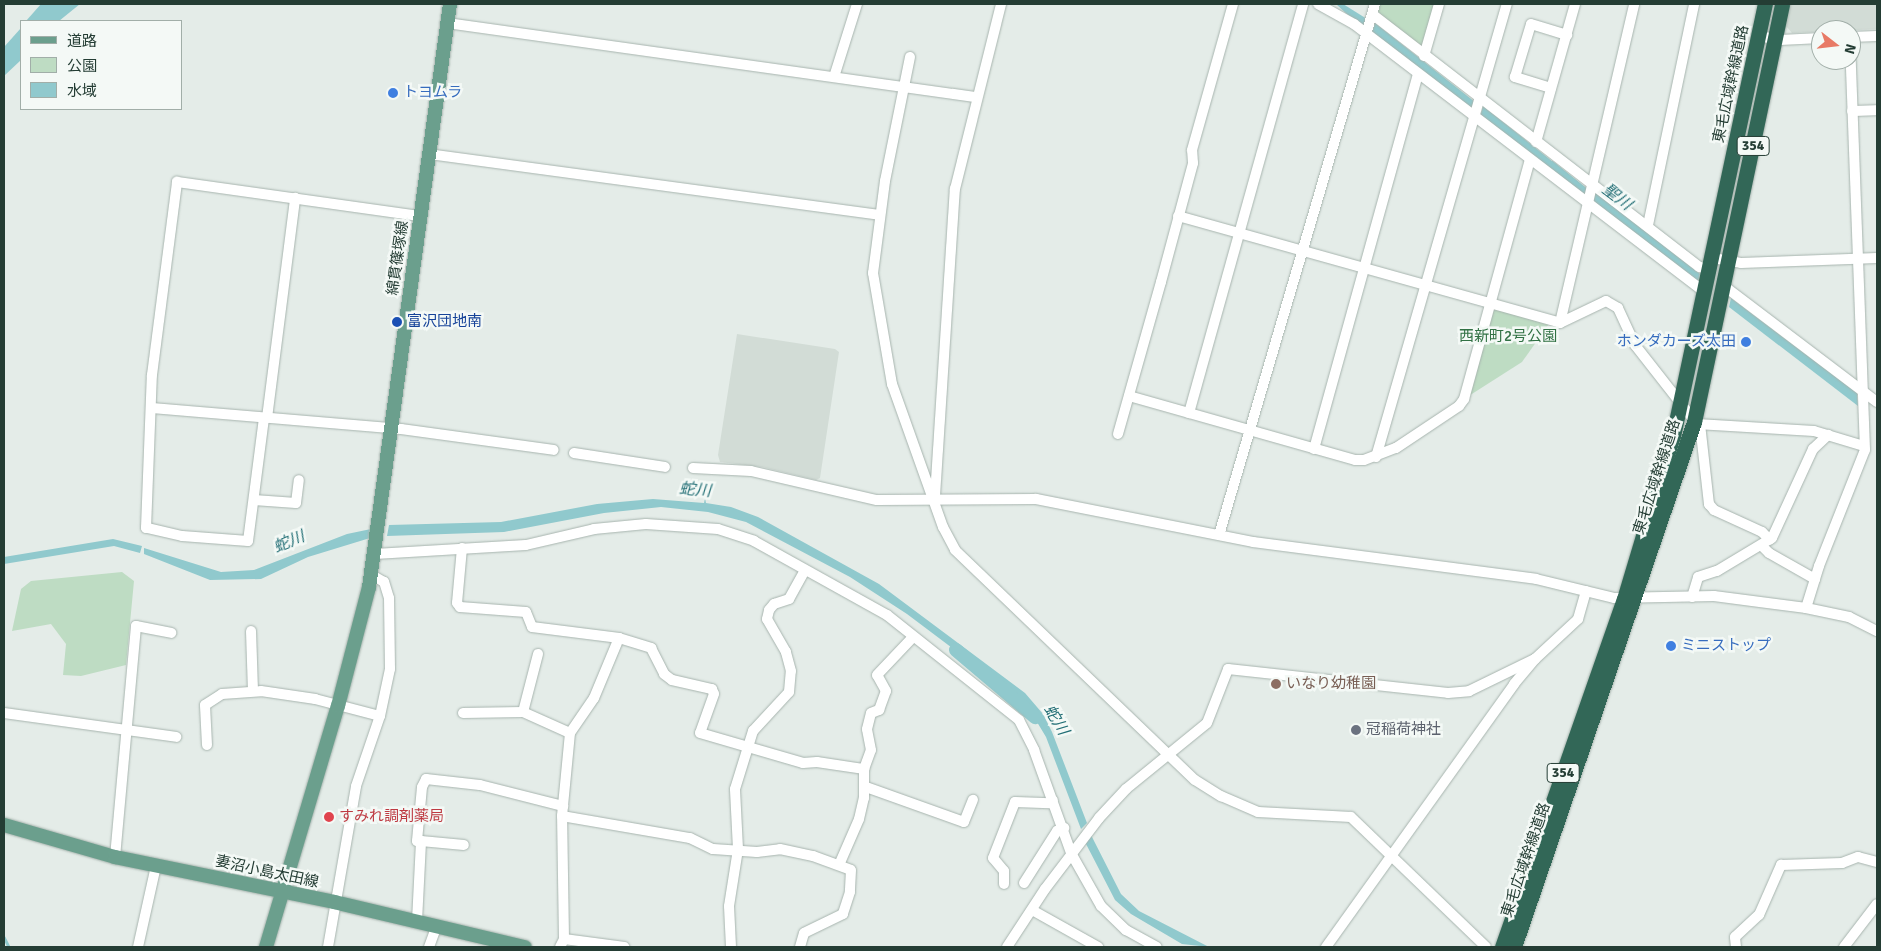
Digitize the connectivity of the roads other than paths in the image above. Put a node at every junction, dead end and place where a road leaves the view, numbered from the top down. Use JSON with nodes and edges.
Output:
{"nodes":[{"id":1,"x":450,"y":4,"type":"edge"},
{"id":2,"x":857,"y":4,"type":"edge"},
{"id":3,"x":1001,"y":4,"type":"edge"},
{"id":4,"x":1233,"y":4,"type":"edge"},
{"id":5,"x":1303,"y":4,"type":"edge"},
{"id":6,"x":1318,"y":4,"type":"edge"},
{"id":7,"x":1439,"y":4,"type":"edge"},
{"id":8,"x":1508,"y":4,"type":"edge"},
{"id":9,"x":1576,"y":4,"type":"edge"},
{"id":10,"x":1634,"y":4,"type":"edge"},
{"id":11,"x":1694,"y":4,"type":"edge"},
{"id":12,"x":1765,"y":4,"type":"edge"},
{"id":13,"x":1782,"y":4,"type":"edge"},
{"id":14,"x":1370,"y":21,"type":"edge"},
{"id":15,"x":447,"y":23,"type":"junction"},
{"id":16,"x":1567,"y":35,"type":"junction"},
{"id":17,"x":1758,"y":36,"type":"junction"},
{"id":18,"x":1877,"y":36,"type":"edge"},
{"id":19,"x":1861,"y":37,"type":"edge"},
{"id":20,"x":1811,"y":38,"type":"edge"},
{"id":21,"x":1775,"y":39,"type":"junction"},
{"id":22,"x":1424,"y":56,"type":"junction"},
{"id":23,"x":910,"y":57,"type":"dead end"},
{"id":24,"x":1851,"y":70,"type":"edge"},
{"id":25,"x":1418,"y":74,"type":"junction"},
{"id":26,"x":834,"y":77,"type":"junction"},
{"id":27,"x":904,"y":87,"type":"junction"},
{"id":28,"x":1552,"y":88,"type":"junction"},
{"id":29,"x":975,"y":97,"type":"junction"},
{"id":30,"x":1479,"y":100,"type":"junction"},
{"id":31,"x":1877,"y":110,"type":"edge"},
{"id":32,"x":1852,"y":111,"type":"junction"},
{"id":33,"x":1474,"y":116,"type":"junction"},
{"id":34,"x":1536,"y":142,"type":"junction"},
{"id":35,"x":428,"y":154,"type":"junction"},
{"id":36,"x":1530,"y":160,"type":"junction"},
{"id":37,"x":1591,"y":185,"type":"junction"},
{"id":38,"x":295,"y":198,"type":"junction"},
{"id":39,"x":1587,"y":202,"type":"junction"},
{"id":40,"x":880,"y":215,"type":"junction"},
{"id":41,"x":420,"y":216,"type":"junction"},
{"id":42,"x":1178,"y":216,"type":"junction"},
{"id":43,"x":1648,"y":226,"type":"junction"},
{"id":44,"x":1241,"y":234,"type":"junction"},
{"id":45,"x":1303,"y":251,"type":"junction"},
{"id":46,"x":1877,"y":258,"type":"edge"},
{"id":47,"x":1858,"y":259,"type":"junction"},
{"id":48,"x":1729,"y":262,"type":"junction"},
{"id":49,"x":1363,"y":268,"type":"junction"},
{"id":50,"x":1708,"y":278,"type":"junction"},
{"id":51,"x":1427,"y":286,"type":"junction"},
{"id":52,"x":1722,"y":292,"type":"junction"},
{"id":53,"x":1489,"y":304,"type":"junction"},
{"id":54,"x":1560,"y":323,"type":"junction"},
{"id":55,"x":1862,"y":393,"type":"junction"},
{"id":56,"x":1129,"y":396,"type":"junction"},
{"id":57,"x":1877,"y":402,"type":"edge"},
{"id":58,"x":1682,"y":404,"type":"junction"},
{"id":59,"x":152,"y":408,"type":"junction"},
{"id":60,"x":1189,"y":413,"type":"junction"},
{"id":61,"x":265,"y":418,"type":"junction"},
{"id":62,"x":1697,"y":423,"type":"junction"},
{"id":63,"x":390,"y":429,"type":"junction"},
{"id":64,"x":1248,"y":431,"type":"junction"},
{"id":65,"x":1118,"y":434,"type":"dead end"},
{"id":66,"x":1828,"y":435,"type":"junction"},
{"id":67,"x":1864,"y":446,"type":"junction"},
{"id":68,"x":1314,"y":449,"type":"junction"},
{"id":69,"x":554,"y":450,"type":"dead end"},
{"id":70,"x":574,"y":453,"type":"dead end"},
{"id":71,"x":1376,"y":457,"type":"junction"},
{"id":72,"x":665,"y":467,"type":"dead end"},
{"id":73,"x":693,"y":468,"type":"dead end"},
{"id":74,"x":298,"y":480,"type":"dead end"},
{"id":75,"x":934,"y":499,"type":"junction"},
{"id":76,"x":254,"y":500,"type":"junction"},
{"id":77,"x":1219,"y":535,"type":"junction"},
{"id":78,"x":1766,"y":543,"type":"junction"},
{"id":79,"x":462,"y":548,"type":"junction"},
{"id":80,"x":375,"y":550,"type":"junction"},
{"id":81,"x":805,"y":570,"type":"junction"},
{"id":82,"x":372,"y":575,"type":"junction"},
{"id":83,"x":1815,"y":579,"type":"junction"},
{"id":84,"x":1586,"y":591,"type":"junction"},
{"id":85,"x":1692,"y":597,"type":"junction"},
{"id":86,"x":1629,"y":599,"type":"junction"},
{"id":87,"x":1806,"y":608,"type":"junction"},
{"id":88,"x":251,"y":631,"type":"dead end"},
{"id":89,"x":1877,"y":631,"type":"edge"},
{"id":90,"x":171,"y":633,"type":"dead end"},
{"id":91,"x":913,"y":637,"type":"junction"},
{"id":92,"x":619,"y":638,"type":"junction"},
{"id":93,"x":538,"y":654,"type":"dead end"},
{"id":94,"x":1535,"y":659,"type":"junction"},
{"id":95,"x":253,"y":690,"type":"junction"},
{"id":96,"x":338,"y":706,"type":"junction"},
{"id":97,"x":523,"y":712,"type":"junction"},
{"id":98,"x":463,"y":713,"type":"dead end"},
{"id":99,"x":4,"y":714,"type":"edge"},
{"id":100,"x":380,"y":716,"type":"junction"},
{"id":101,"x":127,"y":732,"type":"junction"},
{"id":102,"x":570,"y":733,"type":"junction"},
{"id":103,"x":176,"y":736,"type":"dead end"},
{"id":104,"x":207,"y":745,"type":"dead end"},
{"id":105,"x":746,"y":748,"type":"junction"},
{"id":106,"x":1169,"y":755,"type":"junction"},
{"id":107,"x":864,"y":769,"type":"junction"},
{"id":108,"x":866,"y":787,"type":"junction"},
{"id":109,"x":973,"y":800,"type":"dead end"},
{"id":110,"x":1053,"y":800,"type":"junction"},
{"id":111,"x":562,"y":811,"type":"junction"},
{"id":112,"x":4,"y":825,"type":"edge"},
{"id":113,"x":1064,"y":828,"type":"junction"},
{"id":114,"x":420,"y":841,"type":"junction"},
{"id":115,"x":464,"y":844,"type":"dead end"},
{"id":116,"x":738,"y":849,"type":"junction"},
{"id":117,"x":1074,"y":849,"type":"junction"},
{"id":118,"x":1392,"y":853,"type":"junction"},
{"id":119,"x":115,"y":857,"type":"junction"},
{"id":120,"x":1877,"y":862,"type":"edge"},
{"id":121,"x":839,"y":865,"type":"junction"},
{"id":122,"x":156,"y":866,"type":"junction"},
{"id":123,"x":1024,"y":883,"type":"dead end"},
{"id":124,"x":1004,"y":884,"type":"dead end"},
{"id":125,"x":281,"y":890,"type":"junction"},
{"id":126,"x":334,"y":902,"type":"junction"},
{"id":127,"x":1877,"y":904,"type":"edge"},
{"id":128,"x":1032,"y":910,"type":"junction"},
{"id":129,"x":417,"y":921,"type":"junction"},
{"id":130,"x":437,"y":926,"type":"junction"},
{"id":131,"x":1137,"y":937,"type":"junction"},
{"id":132,"x":562,"y":943,"type":"edge"},
{"id":133,"x":138,"y":947,"type":"edge"},
{"id":134,"x":266,"y":947,"type":"edge"},
{"id":135,"x":328,"y":947,"type":"edge"},
{"id":136,"x":429,"y":947,"type":"edge"},
{"id":137,"x":525,"y":947,"type":"edge"},
{"id":138,"x":624,"y":947,"type":"edge"},
{"id":139,"x":731,"y":947,"type":"edge"},
{"id":140,"x":800,"y":947,"type":"edge"},
{"id":141,"x":1007,"y":947,"type":"edge"},
{"id":142,"x":1098,"y":947,"type":"edge"},
{"id":143,"x":1131,"y":947,"type":"edge"},
{"id":144,"x":1158,"y":947,"type":"edge"},
{"id":145,"x":1326,"y":947,"type":"edge"},
{"id":146,"x":1486,"y":947,"type":"edge"},
{"id":147,"x":1502,"y":947,"type":"edge"},
{"id":148,"x":1514,"y":947,"type":"edge"},
{"id":149,"x":1736,"y":947,"type":"edge"},
{"id":150,"x":1844,"y":947,"type":"edge"}],
"edges":[{"from":1,"to":15,"type":"main road","name":"綿貫篠塚線"},
{"from":2,"to":26,"type":"street"},
{"from":3,"to":29,"type":"street"},
{"from":4,"to":42,"type":"street"},
{"from":5,"to":44,"type":"street"},
{"from":6,"to":14,"type":"street"},
{"from":7,"to":22,"type":"street"},
{"from":8,"to":30,"type":"street"},
{"from":9,"to":16,"type":"street"},
{"from":10,"to":37,"type":"street"},
{"from":11,"to":43,"type":"street"},
{"from":12,"to":17,"type":"highway","name":"東毛広域幹線道路","number":"354"},
{"from":13,"to":21,"type":"highway","name":"東毛広域幹線道路","number":"354"},
{"from":14,"to":22,"type":"street"},
{"from":14,"to":25,"type":"street"},
{"from":14,"to":45,"type":"street"},
{"from":15,"to":26,"type":"street"},
{"from":15,"to":35,"type":"main road","name":"綿貫篠塚線"},
{"from":16,"to":28,"type":"street"},
{"from":16,"to":28,"type":"street"},
{"from":17,"to":21,"type":"street"},
{"from":17,"to":50,"type":"highway","name":"東毛広域幹線道路","number":"354"},
{"from":18,"to":19,"type":"street"},
{"from":20,"to":21,"type":"street"},
{"from":21,"to":48,"type":"highway","name":"東毛広域幹線道路","number":"354"},
{"from":22,"to":30,"type":"street"},
{"from":23,"to":27,"type":"street"},
{"from":24,"to":32,"type":"street"},
{"from":25,"to":33,"type":"street"},
{"from":25,"to":49,"type":"street"},
{"from":26,"to":27,"type":"street"},
{"from":27,"to":29,"type":"street"},
{"from":27,"to":40,"type":"street"},
{"from":28,"to":34,"type":"street"},
{"from":29,"to":75,"type":"street"},
{"from":30,"to":33,"type":"street"},
{"from":30,"to":34,"type":"street"},
{"from":31,"to":32,"type":"street"},
{"from":32,"to":47,"type":"street"},
{"from":33,"to":36,"type":"street"},
{"from":33,"to":51,"type":"street"},
{"from":34,"to":37,"type":"street"},
{"from":35,"to":40,"type":"street"},
{"from":35,"to":41,"type":"main road","name":"綿貫篠塚線"},
{"from":36,"to":39,"type":"street"},
{"from":36,"to":53,"type":"street"},
{"from":37,"to":39,"type":"street"},
{"from":37,"to":43,"type":"street"},
{"from":38,"to":41,"type":"street"},
{"from":38,"to":59,"type":"street"},
{"from":38,"to":61,"type":"street"},
{"from":39,"to":50,"type":"street"},
{"from":39,"to":54,"type":"street"},
{"from":40,"to":75,"type":"street"},
{"from":41,"to":63,"type":"main road","name":"綿貫篠塚線"},
{"from":42,"to":44,"type":"street"},
{"from":42,"to":56,"type":"street"},
{"from":43,"to":50,"type":"street"},
{"from":44,"to":45,"type":"street"},
{"from":44,"to":60,"type":"street"},
{"from":45,"to":49,"type":"street"},
{"from":45,"to":64,"type":"street"},
{"from":46,"to":47,"type":"street"},
{"from":47,"to":48,"type":"street"},
{"from":47,"to":55,"type":"street"},
{"from":48,"to":50,"type":"street"},
{"from":48,"to":52,"type":"highway","name":"東毛広域幹線道路","number":"354"},
{"from":49,"to":51,"type":"street"},
{"from":49,"to":68,"type":"street"},
{"from":50,"to":58,"type":"highway","name":"東毛広域幹線道路","number":"354"},
{"from":51,"to":53,"type":"street"},
{"from":51,"to":71,"type":"street"},
{"from":52,"to":55,"type":"street"},
{"from":52,"to":62,"type":"highway","name":"東毛広域幹線道路","number":"354"},
{"from":53,"to":54,"type":"street"},
{"from":53,"to":71,"type":"street"},
{"from":54,"to":58,"type":"street"},
{"from":55,"to":57,"type":"street"},
{"from":55,"to":67,"type":"street"},
{"from":56,"to":60,"type":"street"},
{"from":56,"to":65,"type":"street"},
{"from":58,"to":62,"type":"street"},
{"from":58,"to":86,"type":"highway","name":"東毛広域幹線道路","number":"354"},
{"from":59,"to":61,"type":"street"},
{"from":59,"to":76,"type":"street"},
{"from":60,"to":64,"type":"street"},
{"from":61,"to":63,"type":"street"},
{"from":61,"to":76,"type":"street"},
{"from":62,"to":66,"type":"street"},
{"from":62,"to":78,"type":"street"},
{"from":62,"to":86,"type":"highway","name":"東毛広域幹線道路","number":"354"},
{"from":63,"to":69,"type":"street"},
{"from":63,"to":80,"type":"main road","name":"綿貫篠塚線"},
{"from":64,"to":68,"type":"street"},
{"from":64,"to":77,"type":"street"},
{"from":66,"to":67,"type":"street"},
{"from":66,"to":78,"type":"street"},
{"from":67,"to":83,"type":"street"},
{"from":68,"to":71,"type":"street"},
{"from":70,"to":72,"type":"street"},
{"from":73,"to":75,"type":"street"},
{"from":74,"to":76,"type":"street"},
{"from":75,"to":77,"type":"street"},
{"from":75,"to":106,"type":"street"},
{"from":77,"to":84,"type":"street"},
{"from":78,"to":83,"type":"street"},
{"from":78,"to":85,"type":"street"},
{"from":79,"to":80,"type":"street"},
{"from":79,"to":81,"type":"street"},
{"from":79,"to":92,"type":"street"},
{"from":80,"to":82,"type":"main road","name":"綿貫篠塚線"},
{"from":81,"to":91,"type":"street"},
{"from":81,"to":105,"type":"street"},
{"from":82,"to":96,"type":"main road","name":"綿貫篠塚線"},
{"from":82,"to":100,"type":"street"},
{"from":83,"to":87,"type":"street"},
{"from":84,"to":86,"type":"street"},
{"from":84,"to":94,"type":"street"},
{"from":85,"to":86,"type":"street"},
{"from":85,"to":87,"type":"street"},
{"from":86,"to":147,"type":"highway","name":"東毛広域幹線道路","number":"354"},
{"from":86,"to":148,"type":"highway","name":"東毛広域幹線道路","number":"354"},
{"from":87,"to":89,"type":"street"},
{"from":88,"to":95,"type":"street"},
{"from":90,"to":101,"type":"street"},
{"from":91,"to":107,"type":"street"},
{"from":91,"to":110,"type":"street"},
{"from":92,"to":102,"type":"street"},
{"from":92,"to":105,"type":"street"},
{"from":93,"to":97,"type":"street"},
{"from":94,"to":106,"type":"street"},
{"from":94,"to":118,"type":"street"},
{"from":95,"to":96,"type":"street"},
{"from":95,"to":104,"type":"street"},
{"from":96,"to":100,"type":"street"},
{"from":96,"to":125,"type":"main road","name":"綿貫篠塚線"},
{"from":97,"to":98,"type":"street"},
{"from":97,"to":102,"type":"street"},
{"from":99,"to":101,"type":"street"},
{"from":100,"to":126,"type":"street"},
{"from":101,"to":103,"type":"street"},
{"from":101,"to":119,"type":"street"},
{"from":102,"to":111,"type":"street"},
{"from":105,"to":107,"type":"street"},
{"from":105,"to":116,"type":"street"},
{"from":106,"to":117,"type":"street"},
{"from":106,"to":118,"type":"street"},
{"from":107,"to":108,"type":"street"},
{"from":108,"to":109,"type":"street"},
{"from":108,"to":121,"type":"street"},
{"from":110,"to":113,"type":"street"},
{"from":110,"to":124,"type":"street"},
{"from":111,"to":114,"type":"street"},
{"from":111,"to":116,"type":"street"},
{"from":111,"to":132,"type":"street"},
{"from":112,"to":119,"type":"main road","name":"妻沼小島太田線"},
{"from":113,"to":117,"type":"street"},
{"from":113,"to":123,"type":"street"},
{"from":114,"to":115,"type":"street"},
{"from":114,"to":129,"type":"street"},
{"from":116,"to":121,"type":"street"},
{"from":116,"to":139,"type":"street"},
{"from":117,"to":128,"type":"street"},
{"from":117,"to":131,"type":"street"},
{"from":118,"to":145,"type":"street"},
{"from":118,"to":146,"type":"street"},
{"from":119,"to":122,"type":"main road","name":"妻沼小島太田線"},
{"from":120,"to":149,"type":"street"},
{"from":121,"to":140,"type":"street"},
{"from":122,"to":125,"type":"main road","name":"妻沼小島太田線"},
{"from":122,"to":133,"type":"street"},
{"from":125,"to":126,"type":"main road","name":"妻沼小島太田線"},
{"from":125,"to":134,"type":"main road","name":"綿貫篠塚線"},
{"from":126,"to":129,"type":"main road","name":"妻沼小島太田線"},
{"from":126,"to":135,"type":"street"},
{"from":127,"to":150,"type":"street"},
{"from":128,"to":141,"type":"street"},
{"from":128,"to":142,"type":"street"},
{"from":129,"to":130,"type":"main road","name":"妻沼小島太田線"},
{"from":130,"to":136,"type":"street"},
{"from":130,"to":137,"type":"main road","name":"妻沼小島太田線"},
{"from":131,"to":143,"type":"street"},
{"from":131,"to":144,"type":"street"},
{"from":132,"to":138,"type":"street"}]}
